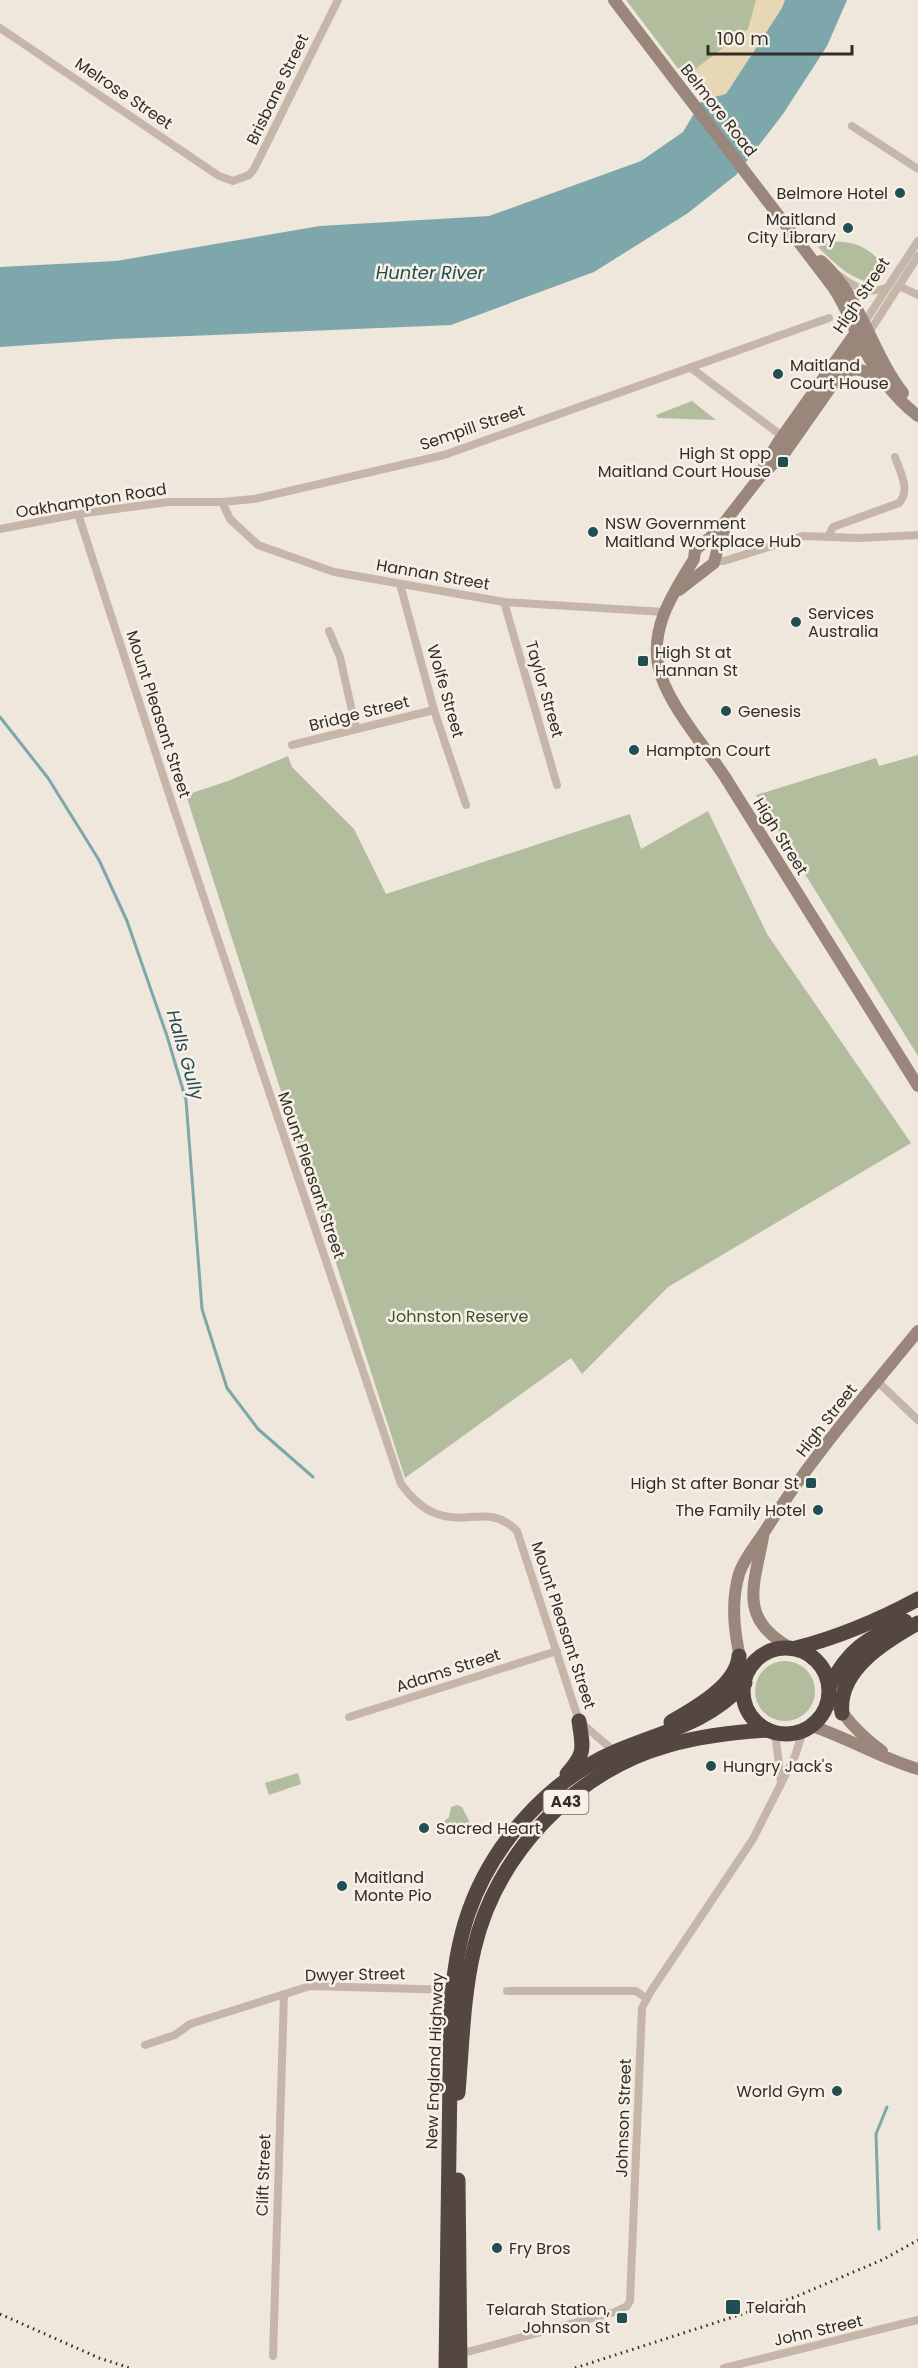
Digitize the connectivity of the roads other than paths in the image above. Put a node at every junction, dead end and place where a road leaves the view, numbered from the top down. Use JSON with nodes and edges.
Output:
{"nodes":[{"id":1,"x":338,"y":0,"type":"edge"},
{"id":2,"x":615,"y":1,"type":"edge"},
{"id":3,"x":0,"y":28,"type":"edge"},
{"id":4,"x":852,"y":126,"type":"dead end"},
{"id":5,"x":918,"y":169,"type":"edge"},
{"id":6,"x":233,"y":181,"type":"joint"},
{"id":7,"x":798,"y":240,"type":"junction"},
{"id":8,"x":918,"y":241,"type":"edge"},
{"id":9,"x":916,"y":254,"type":"edge"},
{"id":10,"x":830,"y":270,"type":"junction"},
{"id":11,"x":899,"y":286,"type":"junction"},
{"id":12,"x":886,"y":288,"type":"junction"},
{"id":13,"x":918,"y":295,"type":"edge"},
{"id":14,"x":829,"y":318,"type":"dead end"},
{"id":15,"x":862,"y":333,"type":"junction"},
{"id":16,"x":691,"y":368,"type":"junction"},
{"id":17,"x":831,"y":388,"type":"junction"},
{"id":18,"x":917,"y":413,"type":"edge"},
{"id":19,"x":787,"y":440,"type":"junction"},
{"id":20,"x":895,"y":457,"type":"dead end"},
{"id":21,"x":222,"y":502,"type":"junction"},
{"id":22,"x":78,"y":514,"type":"junction"},
{"id":23,"x":729,"y":518,"type":"junction"},
{"id":24,"x":0,"y":529,"type":"edge"},
{"id":25,"x":918,"y":535,"type":"edge"},
{"id":26,"x":828,"y":537,"type":"junction"},
{"id":27,"x":704,"y":544,"type":"junction"},
{"id":28,"x":694,"y":559,"type":"junction"},
{"id":29,"x":714,"y":560,"type":"junction"},
{"id":30,"x":400,"y":584,"type":"junction"},
{"id":31,"x":673,"y":595,"type":"junction"},
{"id":32,"x":504,"y":602,"type":"junction"},
{"id":33,"x":664,"y":612,"type":"junction"},
{"id":34,"x":329,"y":631,"type":"dead end"},
{"id":35,"x":434,"y":710,"type":"junction"},
{"id":36,"x":356,"y":729,"type":"junction"},
{"id":37,"x":292,"y":745,"type":"dead end"},
{"id":38,"x":557,"y":785,"type":"dead end"},
{"id":39,"x":466,"y":805,"type":"dead end"},
{"id":40,"x":918,"y":1086,"type":"edge"},
{"id":41,"x":918,"y":1331,"type":"edge"},
{"id":42,"x":877,"y":1381,"type":"junction"},
{"id":43,"x":918,"y":1419,"type":"edge"},
{"id":44,"x":764,"y":1533,"type":"junction"},
{"id":45,"x":918,"y":1599,"type":"edge"},
{"id":46,"x":918,"y":1614,"type":"edge"},
{"id":47,"x":918,"y":1623,"type":"edge"},
{"id":48,"x":793,"y":1648,"type":"junction"},
{"id":49,"x":557,"y":1651,"type":"junction"},
{"id":50,"x":739,"y":1656,"type":"junction"},
{"id":51,"x":745,"y":1680,"type":"junction"},
{"id":52,"x":830,"y":1689,"type":"junction"},
{"id":53,"x":842,"y":1713,"type":"junction"},
{"id":54,"x":349,"y":1717,"type":"dead end"},
{"id":55,"x":579,"y":1721,"type":"junction"},
{"id":56,"x":807,"y":1728,"type":"junction"},
{"id":57,"x":771,"y":1731,"type":"junction"},
{"id":58,"x":638,"y":1743,"type":"junction"},
{"id":59,"x":615,"y":1752,"type":"junction"},
{"id":60,"x":901,"y":1764,"type":"junction"},
{"id":61,"x":918,"y":1769,"type":"edge"},
{"id":62,"x":781,"y":1782,"type":"junction"},
{"id":63,"x":547,"y":1797,"type":"junction"},
{"id":64,"x":460,"y":1990,"type":"junction"},
{"id":65,"x":507,"y":1990,"type":"dead end"},
{"id":66,"x":284,"y":1994,"type":"junction"},
{"id":67,"x":646,"y":1998,"type":"junction"},
{"id":68,"x":145,"y":2045,"type":"dead end"},
{"id":69,"x":918,"y":2320,"type":"edge"},
{"id":70,"x":273,"y":2356,"type":"dead end"},
{"id":71,"x":453,"y":2361,"type":"edge"},
{"id":72,"x":724,"y":2368,"type":"edge"}],
"edges":[{"from":1,"to":6,"type":"street","name":"Brisbane Street"},
{"from":2,"to":7,"type":"main road","name":"Belmore Road"},
{"from":3,"to":6,"type":"street","name":"Melrose Street"},
{"from":4,"to":5,"type":"street"},
{"from":7,"to":10,"type":"main road","name":"Belmore Road"},
{"from":7,"to":15,"type":"main road","name":"Belmore Road"},
{"from":8,"to":9,"type":"street","name":"High Street"},
{"from":9,"to":11,"type":"street","name":"High Street"},
{"from":9,"to":12,"type":"street","name":"High Street"},
{"from":10,"to":12,"type":"street"},
{"from":10,"to":15,"type":"main road","name":"Belmore Road"},
{"from":11,"to":13,"type":"street"},
{"from":11,"to":15,"type":"street","name":"High Street"},
{"from":12,"to":15,"type":"street","name":"High Street"},
{"from":14,"to":16,"type":"street","name":"Sempill Street"},
{"from":15,"to":17,"type":"main road","name":"High Street"},
{"from":15,"to":18,"type":"main road"},
{"from":15,"to":19,"type":"main road","name":"High Street"},
{"from":16,"to":19,"type":"street"},
{"from":16,"to":21,"type":"street","name":"Sempill Street"},
{"from":17,"to":18,"type":"main road"},
{"from":17,"to":19,"type":"main road","name":"High Street"},
{"from":19,"to":23,"type":"main road","name":"High Street"},
{"from":20,"to":26,"type":"street"},
{"from":21,"to":22,"type":"street","name":"Oakhampton Road"},
{"from":21,"to":30,"type":"street","name":"Hannan Street"},
{"from":22,"to":24,"type":"street","name":"Oakhampton Road"},
{"from":22,"to":49,"type":"street","name":"Mount Pleasant Street"},
{"from":23,"to":27,"type":"main road","name":"High Street"},
{"from":23,"to":29,"type":"main road","name":"High Street"},
{"from":25,"to":26,"type":"street"},
{"from":26,"to":29,"type":"street"},
{"from":27,"to":28,"type":"main road"},
{"from":27,"to":29,"type":"main road"},
{"from":28,"to":29,"type":"main road"},
{"from":28,"to":31,"type":"main road","name":"High Street"},
{"from":29,"to":31,"type":"main road","name":"High Street"},
{"from":30,"to":32,"type":"street","name":"Hannan Street"},
{"from":30,"to":35,"type":"street","name":"Wolfe Street"},
{"from":31,"to":33,"type":"main road","name":"High Street"},
{"from":32,"to":33,"type":"street","name":"Hannan Street"},
{"from":32,"to":38,"type":"street","name":"Taylor Street"},
{"from":33,"to":40,"type":"main road","name":"High Street"},
{"from":34,"to":36,"type":"street"},
{"from":35,"to":36,"type":"street","name":"Bridge Street"},
{"from":35,"to":39,"type":"street","name":"Wolfe Street"},
{"from":36,"to":37,"type":"street","name":"Bridge Street"},
{"from":41,"to":42,"type":"main road","name":"High Street"},
{"from":42,"to":43,"type":"street"},
{"from":42,"to":44,"type":"main road","name":"High Street"},
{"from":44,"to":48,"type":"main road","name":"High Street"},
{"from":44,"to":50,"type":"main road","name":"High Street"},
{"from":45,"to":48,"type":"highway","number":"A43"},
{"from":46,"to":52,"type":"highway"},
{"from":47,"to":53,"type":"highway"},
{"from":48,"to":51,"type":"highway","number":"A43"},
{"from":48,"to":52,"type":"highway"},
{"from":49,"to":54,"type":"street","name":"Adams Street"},
{"from":49,"to":55,"type":"street","name":"Mount Pleasant Street"},
{"from":50,"to":51,"type":"main road","name":"High Street"},
{"from":50,"to":58,"type":"highway"},
{"from":51,"to":57,"type":"highway"},
{"from":51,"to":58,"type":"highway","name":"New England Highway","number":"A43"},
{"from":52,"to":53,"type":"main road"},
{"from":52,"to":56,"type":"highway"},
{"from":53,"to":60,"type":"main road"},
{"from":55,"to":59,"type":"street","name":"Mount Pleasant Street"},
{"from":55,"to":63,"type":"highway"},
{"from":56,"to":57,"type":"highway","number":"A43"},
{"from":56,"to":60,"type":"main road"},
{"from":56,"to":62,"type":"street","name":"Johnson Street"},
{"from":57,"to":62,"type":"street"},
{"from":57,"to":64,"type":"highway","name":"New England Highway","number":"A43"},
{"from":58,"to":59,"type":"highway","name":"New England Highway","number":"A43"},
{"from":59,"to":63,"type":"highway","name":"New England Highway","number":"A43"},
{"from":60,"to":61,"type":"main road"},
{"from":62,"to":67,"type":"street","name":"Johnson Street"},
{"from":63,"to":64,"type":"highway","name":"New England Highway","number":"A43"},
{"from":64,"to":66,"type":"street","name":"Dwyer Street"},
{"from":64,"to":71,"type":"highway","name":"New England Highway","number":"A43"},
{"from":65,"to":67,"type":"street"},
{"from":66,"to":68,"type":"street","name":"Dwyer Street"},
{"from":66,"to":70,"type":"street","name":"Clift Street"},
{"from":67,"to":71,"type":"street","name":"Johnson Street"},
{"from":69,"to":72,"type":"street","name":"John Street"}]}
